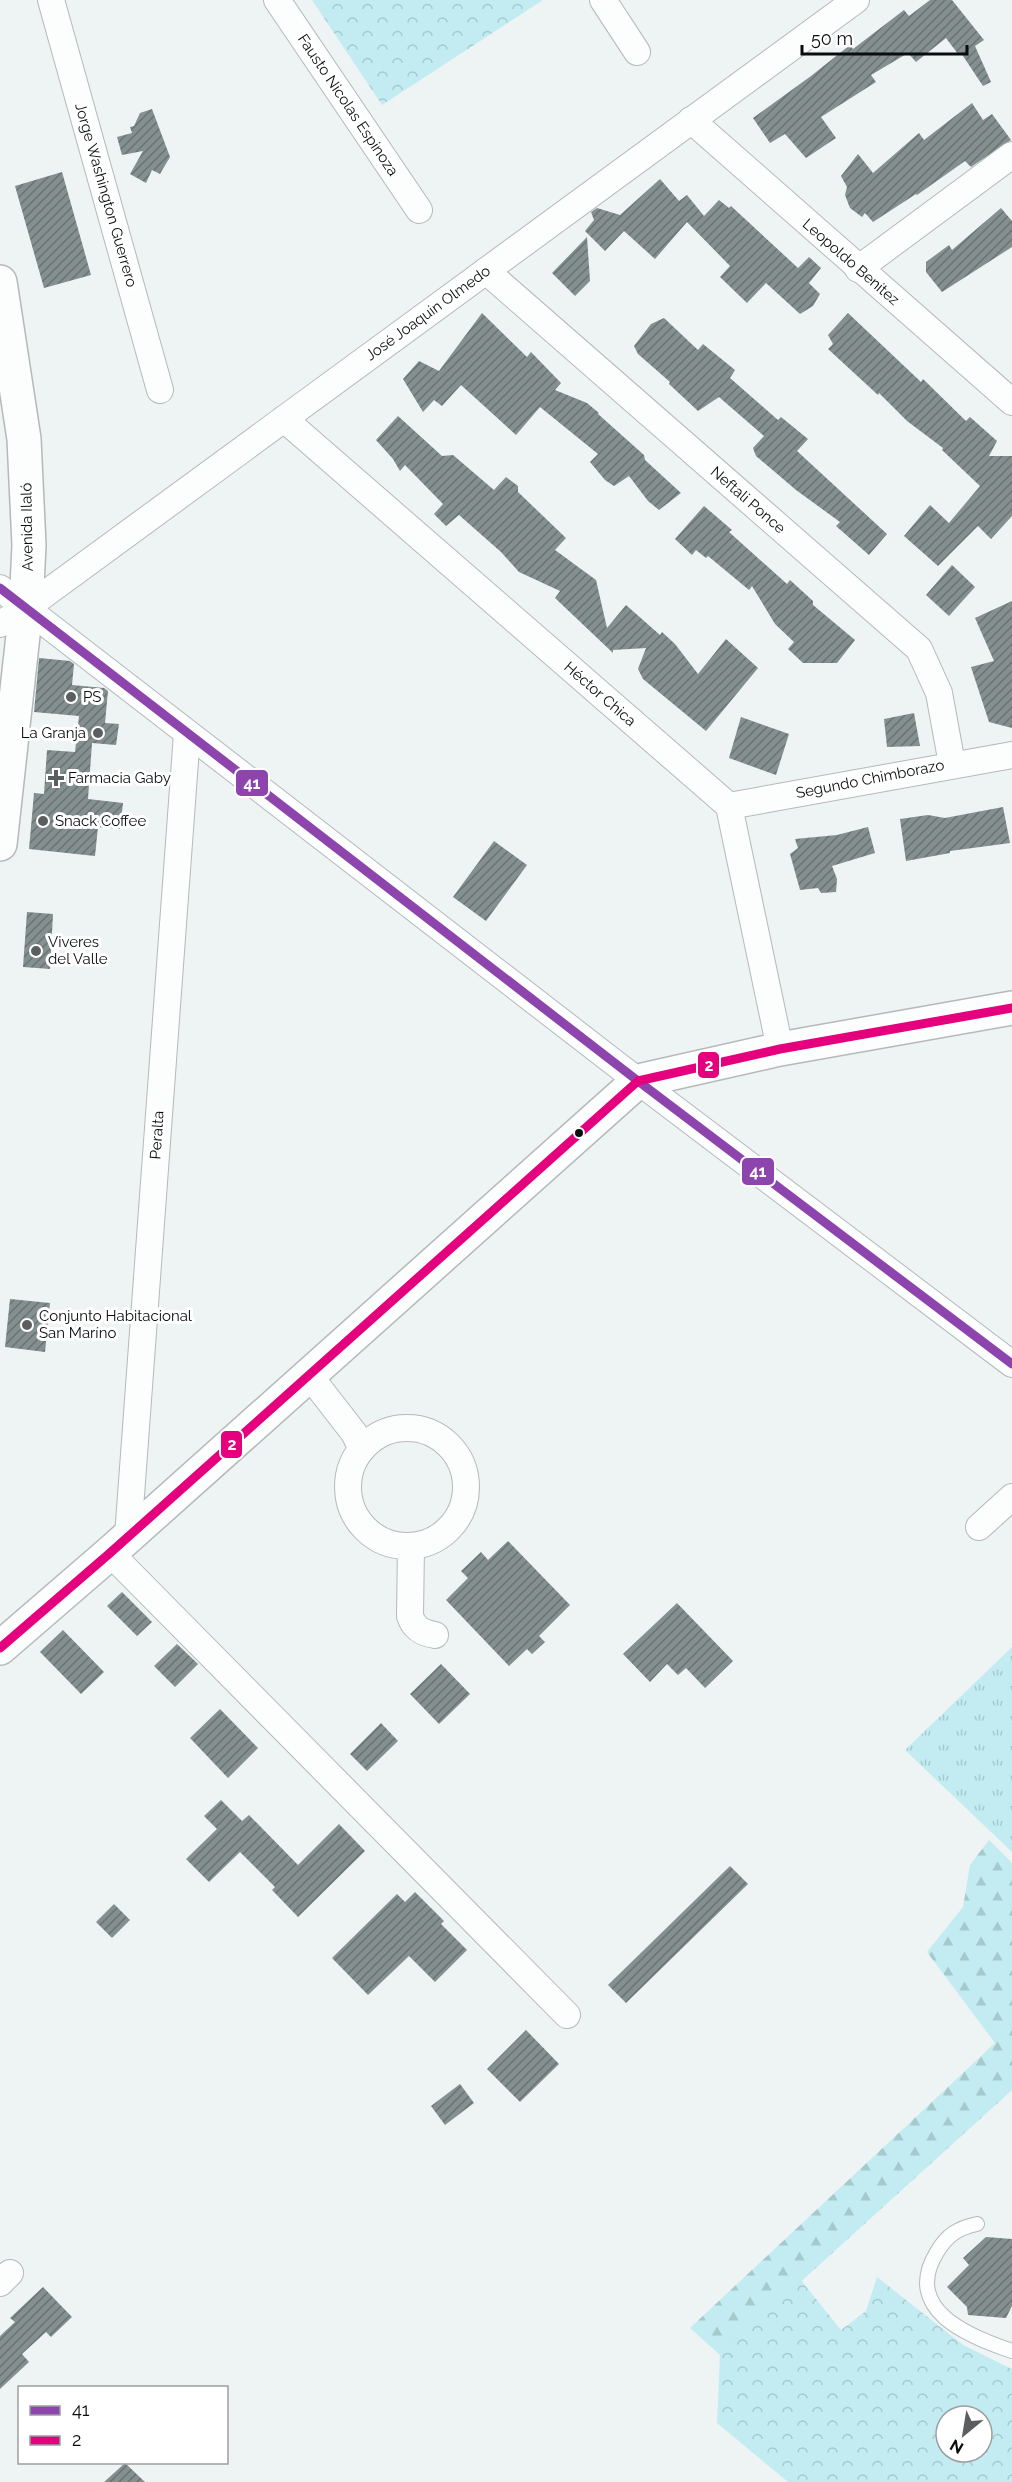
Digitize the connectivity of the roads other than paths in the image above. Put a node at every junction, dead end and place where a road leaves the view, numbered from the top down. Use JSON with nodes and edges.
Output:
{"nodes":[{"id":1,"x":51,"y":0,"type":"edge"},
{"id":2,"x":277,"y":0,"type":"edge"},
{"id":3,"x":603,"y":0,"type":"edge"},
{"id":4,"x":856,"y":0,"type":"edge"},
{"id":5,"x":637,"y":52,"type":"dead end"},
{"id":6,"x":691,"y":120,"type":"junction"},
{"id":7,"x":1012,"y":155,"type":"edge"},
{"id":8,"x":419,"y":210,"type":"dead end"},
{"id":9,"x":858,"y":268,"type":"junction"},
{"id":10,"x":486,"y":271,"type":"junction"},
{"id":11,"x":0,"y":282,"type":"edge"},
{"id":12,"x":160,"y":390,"type":"dead end"},
{"id":13,"x":1012,"y":402,"type":"edge"},
{"id":14,"x":284,"y":419,"type":"junction"},
{"id":15,"x":0,"y":588,"type":"edge"},
{"id":16,"x":13,"y":616,"type":"edge"},
{"id":17,"x":187,"y":734,"type":"junction"},
{"id":18,"x":1012,"y":755,"type":"edge"},
{"id":19,"x":952,"y":764,"type":"junction"},
{"id":20,"x":729,"y":806,"type":"junction"},
{"id":21,"x":0,"y":844,"type":"edge"},
{"id":22,"x":1012,"y":1008,"type":"edge"},
{"id":23,"x":780,"y":1049,"type":"junction"},
{"id":24,"x":638,"y":1081,"type":"junction"},
{"id":25,"x":1012,"y":1364,"type":"edge"},
{"id":26,"x":309,"y":1375,"type":"junction"},
{"id":27,"x":362,"y":1449,"type":"junction"},
{"id":28,"x":1012,"y":1497,"type":"edge"},
{"id":29,"x":979,"y":1527,"type":"dead end"},
{"id":30,"x":119,"y":1545,"type":"junction"},
{"id":31,"x":411,"y":1546,"type":"junction"},
{"id":32,"x":435,"y":1635,"type":"dead end"},
{"id":33,"x":0,"y":1648,"type":"edge"},
{"id":34,"x":567,"y":2015,"type":"dead end"},
{"id":35,"x":977,"y":2224,"type":"dead end"},
{"id":36,"x":1012,"y":2351,"type":"edge"}],
"edges":[{"from":1,"to":12,"type":"street","name":"Jorge Washington Guerrero"},
{"from":2,"to":8,"type":"street","name":"Fausto Nicolas Espinoza"},
{"from":3,"to":5,"type":"street"},
{"from":4,"to":6,"type":"street","name":"José Joaquin Olmedo"},
{"from":6,"to":9,"type":"street","name":"Leopoldo Benítez"},
{"from":6,"to":10,"type":"street","name":"José Joaquin Olmedo"},
{"from":7,"to":9,"type":"street"},
{"from":9,"to":13,"type":"street","name":"Leopoldo Benítez"},
{"from":10,"to":14,"type":"street","name":"José Joaquin Olmedo"},
{"from":10,"to":19,"type":"street","name":"Neftali Ponce"},
{"from":11,"to":16,"type":"street","name":"Avenida Ilaló"},
{"from":14,"to":16,"type":"street","name":"José Joaquin Olmedo"},
{"from":14,"to":20,"type":"street","name":"Héctor Chica"},
{"from":15,"to":16,"type":"street"},
{"from":16,"to":17,"type":"street"},
{"from":16,"to":21,"type":"street","name":"Avenida Ilaló"},
{"from":17,"to":24,"type":"street"},
{"from":17,"to":30,"type":"street","name":"Peralta"},
{"from":18,"to":19,"type":"street","name":"Segundo Chimborazo"},
{"from":19,"to":20,"type":"street","name":"Segundo Chimborazo"},
{"from":20,"to":23,"type":"street"},
{"from":22,"to":23,"type":"street"},
{"from":23,"to":24,"type":"street"},
{"from":24,"to":25,"type":"street"},
{"from":24,"to":26,"type":"street"},
{"from":26,"to":27,"type":"street"},
{"from":26,"to":30,"type":"street"},
{"from":27,"to":31,"type":"street"},
{"from":27,"to":31,"type":"street"},
{"from":28,"to":29,"type":"street"},
{"from":30,"to":33,"type":"street"},
{"from":30,"to":34,"type":"street"},
{"from":31,"to":32,"type":"street"},
{"from":35,"to":36,"type":"lane"}]}
